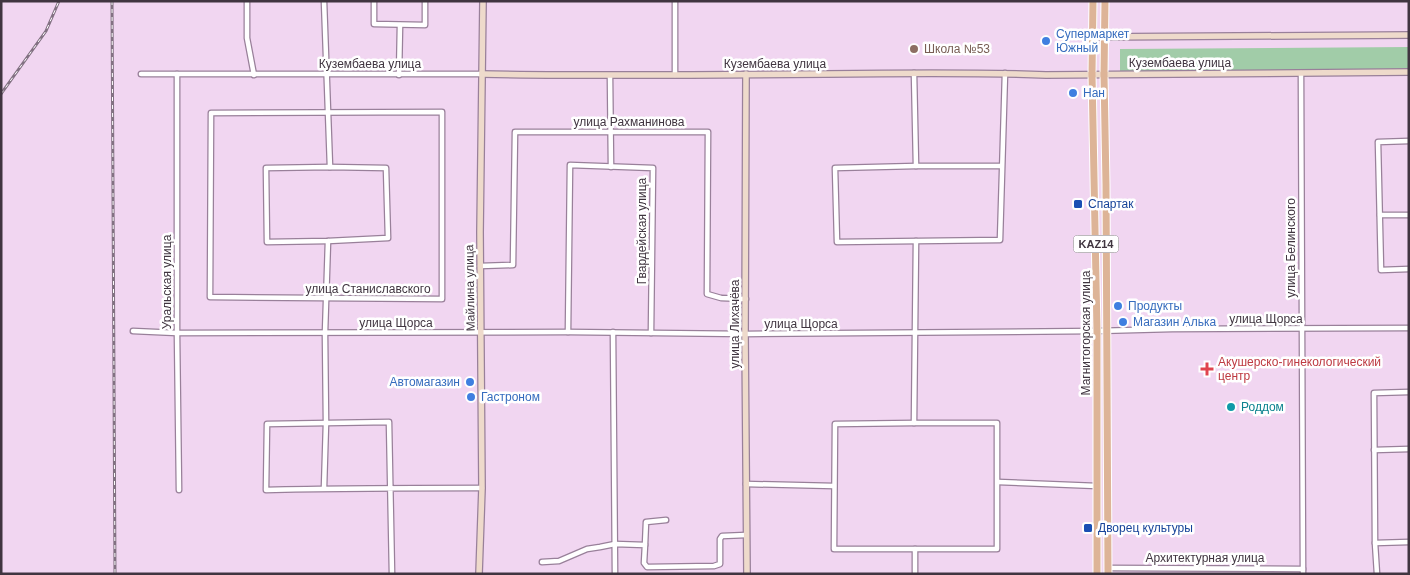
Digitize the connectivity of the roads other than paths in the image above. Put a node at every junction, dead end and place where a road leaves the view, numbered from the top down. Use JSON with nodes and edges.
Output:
{"nodes":[{"id":1,"x":247,"y":1,"type":"edge"},
{"id":2,"x":324,"y":1,"type":"edge"},
{"id":3,"x":374,"y":1,"type":"edge"},
{"id":4,"x":425,"y":1,"type":"edge"},
{"id":5,"x":483,"y":1,"type":"edge"},
{"id":6,"x":675,"y":1,"type":"edge"},
{"id":7,"x":1093,"y":1,"type":"edge"},
{"id":8,"x":1105,"y":1,"type":"edge"},
{"id":9,"x":400,"y":25,"type":"junction"},
{"id":10,"x":1409,"y":35,"type":"edge"},
{"id":11,"x":1093,"y":37,"type":"junction"},
{"id":12,"x":1105,"y":37,"type":"junction"},
{"id":13,"x":1409,"y":72,"type":"edge"},
{"id":14,"x":914,"y":73,"type":"junction"},
{"id":15,"x":1005,"y":73,"type":"junction"},
{"id":16,"x":1301,"y":73,"type":"junction"},
{"id":17,"x":140,"y":74,"type":"dead end"},
{"id":18,"x":177,"y":74,"type":"junction"},
{"id":19,"x":326,"y":74,"type":"junction"},
{"id":20,"x":482,"y":74,"type":"junction"},
{"id":21,"x":746,"y":74,"type":"junction"},
{"id":22,"x":1092,"y":74,"type":"junction"},
{"id":23,"x":1104,"y":74,"type":"junction"},
{"id":24,"x":254,"y":75,"type":"junction"},
{"id":25,"x":399,"y":75,"type":"junction"},
{"id":26,"x":675,"y":75,"type":"junction"},
{"id":27,"x":610,"y":76,"type":"junction"},
{"id":28,"x":327,"y":112,"type":"junction"},
{"id":29,"x":610,"y":132,"type":"junction"},
{"id":30,"x":1409,"y":141,"type":"edge"},
{"id":31,"x":916,"y":166,"type":"junction"},
{"id":32,"x":1001,"y":166,"type":"junction"},
{"id":33,"x":330,"y":167,"type":"junction"},
{"id":34,"x":611,"y":167,"type":"junction"},
{"id":35,"x":1380,"y":215,"type":"junction"},
{"id":36,"x":1409,"y":215,"type":"edge"},
{"id":37,"x":328,"y":241,"type":"junction"},
{"id":38,"x":916,"y":241,"type":"junction"},
{"id":39,"x":480,"y":266,"type":"junction"},
{"id":40,"x":1409,"y":269,"type":"edge"},
{"id":41,"x":327,"y":298,"type":"junction"},
{"id":42,"x":746,"y":299,"type":"junction"},
{"id":43,"x":1409,"y":328,"type":"edge"},
{"id":44,"x":1302,"y":329,"type":"junction"},
{"id":45,"x":133,"y":331,"type":"dead end"},
{"id":46,"x":1097,"y":331,"type":"junction"},
{"id":47,"x":1107,"y":331,"type":"junction"},
{"id":48,"x":481,"y":332,"type":"junction"},
{"id":49,"x":568,"y":332,"type":"junction"},
{"id":50,"x":612,"y":332,"type":"junction"},
{"id":51,"x":177,"y":333,"type":"junction"},
{"id":52,"x":325,"y":333,"type":"junction"},
{"id":53,"x":652,"y":333,"type":"junction"},
{"id":54,"x":745,"y":334,"type":"junction"},
{"id":55,"x":916,"y":334,"type":"junction"},
{"id":56,"x":1409,"y":392,"type":"edge"},
{"id":57,"x":326,"y":423,"type":"junction"},
{"id":58,"x":914,"y":423,"type":"junction"},
{"id":59,"x":1409,"y":449,"type":"edge"},
{"id":60,"x":1374,"y":450,"type":"junction"},
{"id":61,"x":998,"y":482,"type":"junction"},
{"id":62,"x":746,"y":484,"type":"junction"},
{"id":63,"x":834,"y":486,"type":"junction"},
{"id":64,"x":1097,"y":486,"type":"junction"},
{"id":65,"x":324,"y":488,"type":"junction"},
{"id":66,"x":390,"y":488,"type":"junction"},
{"id":67,"x":482,"y":488,"type":"junction"},
{"id":68,"x":179,"y":490,"type":"dead end"},
{"id":69,"x":666,"y":520,"type":"dead end"},
{"id":70,"x":746,"y":535,"type":"junction"},
{"id":71,"x":1409,"y":542,"type":"edge"},
{"id":72,"x":1375,"y":543,"type":"junction"},
{"id":73,"x":615,"y":544,"type":"junction"},
{"id":74,"x":644,"y":545,"type":"junction"},
{"id":75,"x":915,"y":549,"type":"junction"},
{"id":76,"x":542,"y":562,"type":"dead end"},
{"id":77,"x":1108,"y":571,"type":"edge"},
{"id":78,"x":1303,"y":571,"type":"edge"},
{"id":79,"x":392,"y":574,"type":"edge"},
{"id":80,"x":479,"y":574,"type":"edge"},
{"id":81,"x":614,"y":574,"type":"edge"},
{"id":82,"x":747,"y":574,"type":"edge"},
{"id":83,"x":915,"y":574,"type":"edge"},
{"id":84,"x":1097,"y":574,"type":"edge"},
{"id":85,"x":1377,"y":574,"type":"edge"}],
"edges":[{"from":1,"to":24,"type":"street"},
{"from":2,"to":19,"type":"street"},
{"from":3,"to":9,"type":"street"},
{"from":4,"to":9,"type":"street"},
{"from":5,"to":20,"type":"street","name":"Майлина улица"},
{"from":6,"to":26,"type":"street"},
{"from":7,"to":11,"type":"main road","name":"Магнитогорская улица","number":"KAZ14"},
{"from":8,"to":12,"type":"main road","name":"Магнитогорская улица","number":"KAZ14"},
{"from":9,"to":25,"type":"street"},
{"from":10,"to":12,"type":"street"},
{"from":11,"to":12,"type":"street"},
{"from":11,"to":22,"type":"main road","name":"Магнитогорская улица","number":"KAZ14"},
{"from":12,"to":23,"type":"main road","name":"Магнитогорская улица","number":"KAZ14"},
{"from":13,"to":16,"type":"street","name":"Кузембаева улица"},
{"from":14,"to":15,"type":"street","name":"Кузембаева улица"},
{"from":14,"to":21,"type":"street","name":"Кузембаева улица"},
{"from":14,"to":31,"type":"street"},
{"from":15,"to":22,"type":"street","name":"Кузембаева улица"},
{"from":15,"to":32,"type":"street"},
{"from":16,"to":23,"type":"street","name":"Кузембаева улица"},
{"from":16,"to":44,"type":"street","name":"улица Белинского"},
{"from":17,"to":18,"type":"street","name":"Кузембаева улица"},
{"from":18,"to":24,"type":"street","name":"Кузембаева улица"},
{"from":18,"to":51,"type":"street","name":"Уральская улица"},
{"from":19,"to":24,"type":"street","name":"Кузембаева улица"},
{"from":19,"to":25,"type":"street","name":"Кузембаева улица"},
{"from":19,"to":28,"type":"street"},
{"from":20,"to":25,"type":"street","name":"Кузембаева улица"},
{"from":20,"to":27,"type":"street","name":"Кузембаева улица"},
{"from":20,"to":39,"type":"street","name":"Майлина улица"},
{"from":21,"to":26,"type":"street","name":"Кузембаева улица"},
{"from":21,"to":42,"type":"street","name":"улица Лихачёва"},
{"from":22,"to":23,"type":"street","name":"Кузембаева улица"},
{"from":22,"to":46,"type":"main road","name":"Магнитогорская улица","number":"KAZ14"},
{"from":23,"to":47,"type":"main road","name":"Магнитогорская улица","number":"KAZ14"},
{"from":26,"to":27,"type":"street","name":"Кузембаева улица"},
{"from":27,"to":29,"type":"street"},
{"from":28,"to":33,"type":"street"},
{"from":28,"to":41,"type":"street","name":"улица Станиславского"},
{"from":28,"to":41,"type":"street","name":"улица Станиславского"},
{"from":29,"to":34,"type":"street"},
{"from":29,"to":39,"type":"street","name":"улица Рахманинова"},
{"from":29,"to":42,"type":"street","name":"улица Рахманинова"},
{"from":30,"to":35,"type":"street"},
{"from":31,"to":32,"type":"street"},
{"from":31,"to":38,"type":"street"},
{"from":32,"to":38,"type":"street"},
{"from":33,"to":37,"type":"street"},
{"from":33,"to":37,"type":"street"},
{"from":34,"to":49,"type":"street","name":"Гвардейская улица"},
{"from":34,"to":53,"type":"street","name":"Гвардейская улица"},
{"from":35,"to":36,"type":"street"},
{"from":35,"to":40,"type":"street"},
{"from":37,"to":41,"type":"street"},
{"from":38,"to":55,"type":"street"},
{"from":39,"to":48,"type":"street","name":"Майлина улица"},
{"from":41,"to":52,"type":"street"},
{"from":42,"to":54,"type":"street","name":"улица Лихачёва"},
{"from":43,"to":44,"type":"street","name":"улица Щорса"},
{"from":44,"to":47,"type":"street","name":"улица Щорса"},
{"from":44,"to":78,"type":"street","name":"улица Белинского"},
{"from":45,"to":51,"type":"street","name":"улица Щорса"},
{"from":46,"to":47,"type":"street","name":"улица Щорса"},
{"from":46,"to":55,"type":"street","name":"улица Щорса"},
{"from":46,"to":64,"type":"main road","name":"Магнитогорская улица","number":"KAZ14"},
{"from":47,"to":77,"type":"main road","name":"Магнитогорская улица","number":"KAZ14"},
{"from":48,"to":49,"type":"street","name":"улица Щорса"},
{"from":48,"to":52,"type":"street","name":"улица Щорса"},
{"from":48,"to":67,"type":"street","name":"Майлина улица"},
{"from":49,"to":50,"type":"street","name":"улица Щорса"},
{"from":50,"to":53,"type":"street","name":"улица Щорса"},
{"from":50,"to":73,"type":"street"},
{"from":51,"to":52,"type":"street","name":"улица Щорса"},
{"from":51,"to":68,"type":"street","name":"Уральская улица"},
{"from":52,"to":57,"type":"street"},
{"from":53,"to":54,"type":"street","name":"улица Щорса"},
{"from":54,"to":55,"type":"street","name":"улица Щорса"},
{"from":54,"to":62,"type":"street","name":"улица Лихачёва"},
{"from":55,"to":58,"type":"street"},
{"from":56,"to":60,"type":"street"},
{"from":57,"to":65,"type":"street"},
{"from":57,"to":65,"type":"street"},
{"from":57,"to":66,"type":"street"},
{"from":58,"to":61,"type":"street"},
{"from":58,"to":63,"type":"street"},
{"from":59,"to":60,"type":"street"},
{"from":60,"to":72,"type":"street"},
{"from":61,"to":64,"type":"street"},
{"from":61,"to":75,"type":"street"},
{"from":62,"to":63,"type":"street"},
{"from":62,"to":70,"type":"street","name":"улица Лихачёва"},
{"from":63,"to":75,"type":"street"},
{"from":64,"to":84,"type":"main road","name":"Магнитогорская улица","number":"KAZ14"},
{"from":65,"to":66,"type":"street"},
{"from":66,"to":67,"type":"street"},
{"from":66,"to":79,"type":"street"},
{"from":67,"to":80,"type":"street","name":"Майлина улица"},
{"from":69,"to":74,"type":"street"},
{"from":70,"to":74,"type":"street"},
{"from":70,"to":82,"type":"street","name":"улица Лихачёва"},
{"from":71,"to":72,"type":"street"},
{"from":72,"to":85,"type":"street"},
{"from":73,"to":74,"type":"street"},
{"from":73,"to":76,"type":"street"},
{"from":73,"to":81,"type":"street"},
{"from":75,"to":83,"type":"street"},
{"from":77,"to":78,"type":"street","name":"Архитектурная улица"}]}
